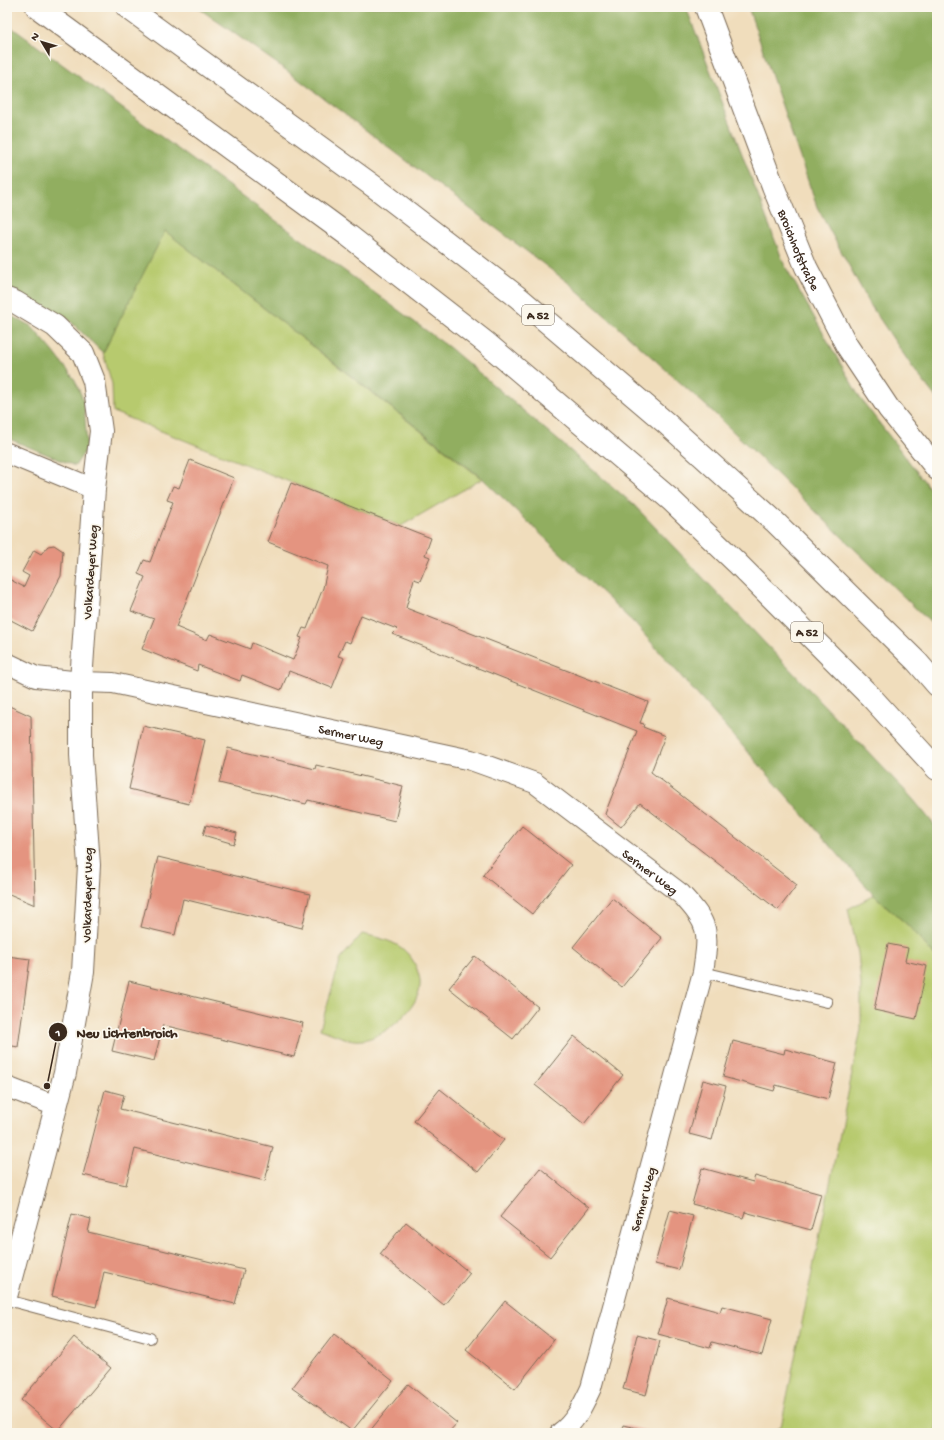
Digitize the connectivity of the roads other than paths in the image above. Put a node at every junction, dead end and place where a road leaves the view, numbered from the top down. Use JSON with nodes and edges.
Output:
{"nodes":[{"id":1,"x":37,"y":7,"type":"edge"},
{"id":2,"x":127,"y":7,"type":"edge"},
{"id":3,"x":706,"y":7,"type":"edge"},
{"id":4,"x":7,"y":299,"type":"edge"},
{"id":5,"x":7,"y":453,"type":"edge"},
{"id":6,"x":937,"y":469,"type":"edge"},
{"id":7,"x":94,"y":489,"type":"junction"},
{"id":8,"x":7,"y":663,"type":"edge"},
{"id":9,"x":81,"y":682,"type":"junction"},
{"id":10,"x":937,"y":685,"type":"edge"},
{"id":11,"x":937,"y":769,"type":"edge"},
{"id":12,"x":703,"y":972,"type":"junction"},
{"id":13,"x":827,"y":1002,"type":"dead end"},
{"id":14,"x":7,"y":1087,"type":"edge"},
{"id":15,"x":56,"y":1106,"type":"junction"},
{"id":16,"x":7,"y":1292,"type":"edge"},
{"id":17,"x":7,"y":1300,"type":"edge"},
{"id":18,"x":150,"y":1338,"type":"dead end"},
{"id":19,"x":560,"y":1433,"type":"edge"}],
"edges":[{"from":1,"to":11,"type":"main road","number":"A 52"},
{"from":2,"to":10,"type":"main road","number":"A 52"},
{"from":3,"to":6,"type":"main road","name":"Broichhofstraße"},
{"from":4,"to":7,"type":"main road","name":"Volkardeyer Weg"},
{"from":5,"to":7,"type":"street"},
{"from":7,"to":9,"type":"main road","name":"Volkardeyer Weg"},
{"from":8,"to":9,"type":"street","name":"Sermer Weg"},
{"from":9,"to":12,"type":"street","name":"Sermer Weg"},
{"from":9,"to":15,"type":"main road","name":"Volkardeyer Weg"},
{"from":12,"to":13,"type":"lane"},
{"from":12,"to":19,"type":"street","name":"Sermer Weg"},
{"from":14,"to":15,"type":"street"},
{"from":15,"to":16,"type":"main road","name":"Volkardeyer Weg"},
{"from":17,"to":18,"type":"lane"}]}
